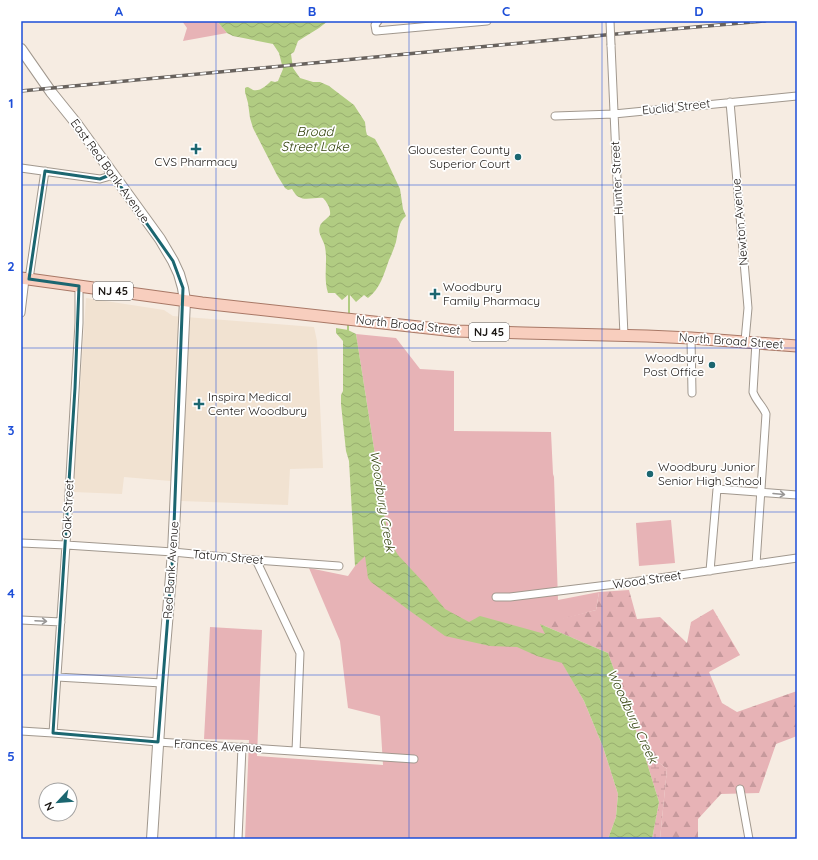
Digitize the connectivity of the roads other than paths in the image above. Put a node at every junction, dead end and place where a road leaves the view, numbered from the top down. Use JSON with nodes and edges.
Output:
{"nodes":[{"id":1,"x":378,"y":21,"type":"edge"},
{"id":2,"x":487,"y":21,"type":"edge"},
{"id":3,"x":610,"y":21,"type":"edge"},
{"id":4,"x":21,"y":49,"type":"edge"},
{"id":5,"x":797,"y":96,"type":"edge"},
{"id":6,"x":730,"y":102,"type":"junction"},
{"id":7,"x":614,"y":114,"type":"junction"},
{"id":8,"x":555,"y":116,"type":"dead end"},
{"id":9,"x":21,"y":168,"type":"edge"},
{"id":10,"x":45,"y":171,"type":"junction"},
{"id":11,"x":112,"y":174,"type":"junction"},
{"id":12,"x":25,"y":279,"type":"edge"},
{"id":13,"x":79,"y":286,"type":"junction"},
{"id":14,"x":185,"y":301,"type":"junction"},
{"id":15,"x":21,"y":314,"type":"edge"},
{"id":16,"x":624,"y":335,"type":"junction"},
{"id":17,"x":691,"y":338,"type":"junction"},
{"id":18,"x":750,"y":342,"type":"junction"},
{"id":19,"x":797,"y":346,"type":"edge"},
{"id":20,"x":692,"y":393,"type":"dead end"},
{"id":21,"x":761,"y":492,"type":"junction"},
{"id":22,"x":797,"y":495,"type":"edge"},
{"id":23,"x":21,"y":544,"type":"edge"},
{"id":24,"x":66,"y":545,"type":"junction"},
{"id":25,"x":173,"y":552,"type":"junction"},
{"id":26,"x":797,"y":558,"type":"edge"},
{"id":27,"x":256,"y":560,"type":"junction"},
{"id":28,"x":756,"y":564,"type":"junction"},
{"id":29,"x":339,"y":566,"type":"dead end"},
{"id":30,"x":710,"y":570,"type":"junction"},
{"id":31,"x":496,"y":597,"type":"dead end"},
{"id":32,"x":21,"y":620,"type":"edge"},
{"id":33,"x":61,"y":622,"type":"junction"},
{"id":34,"x":57,"y":677,"type":"junction"},
{"id":35,"x":162,"y":683,"type":"junction"},
{"id":36,"x":21,"y":731,"type":"edge"},
{"id":37,"x":53,"y":733,"type":"junction"},
{"id":38,"x":158,"y":742,"type":"junction"},
{"id":39,"x":242,"y":748,"type":"junction"},
{"id":40,"x":296,"y":751,"type":"junction"},
{"id":41,"x":414,"y":759,"type":"dead end"},
{"id":42,"x":740,"y":789,"type":"dead end"},
{"id":43,"x":152,"y":839,"type":"edge"},
{"id":44,"x":238,"y":839,"type":"edge"},
{"id":45,"x":749,"y":839,"type":"edge"}],
"edges":[{"from":1,"to":2,"type":"street"},
{"from":3,"to":7,"type":"street","name":"Hunter Street","bridge":true},
{"from":4,"to":11,"type":"street","name":"East Red Bank Avenue"},
{"from":5,"to":6,"type":"street","name":"Euclid Street"},
{"from":6,"to":7,"type":"street","name":"Euclid Street"},
{"from":6,"to":18,"type":"street","name":"Newton Avenue"},
{"from":7,"to":8,"type":"street","name":"Euclid Street"},
{"from":7,"to":16,"type":"street","name":"Hunter Street"},
{"from":9,"to":10,"type":"street"},
{"from":10,"to":11,"type":"street"},
{"from":10,"to":12,"type":"street"},
{"from":11,"to":14,"type":"street","name":"East Red Bank Avenue"},
{"from":12,"to":13,"type":"main road","name":"North Broad Street","number":"NJ 45"},
{"from":12,"to":15,"type":"street"},
{"from":13,"to":14,"type":"main road","name":"North Broad Street","number":"NJ 45"},
{"from":13,"to":24,"type":"street","name":"Oak Street"},
{"from":14,"to":16,"type":"main road","name":"North Broad Street","number":"NJ 45"},
{"from":14,"to":25,"type":"street","name":"Red Bank Avenue"},
{"from":16,"to":17,"type":"main road","name":"North Broad Street","number":"NJ 45"},
{"from":17,"to":18,"type":"main road","name":"North Broad Street","number":"NJ 45"},
{"from":17,"to":20,"type":"street"},
{"from":18,"to":19,"type":"main road","name":"North Broad Street","number":"NJ 45"},
{"from":18,"to":21,"type":"street","name":"Newton Avenue"},
{"from":21,"to":22,"type":"street","one_way":true},
{"from":21,"to":28,"type":"street","name":"Newton Avenue"},
{"from":21,"to":30,"type":"street"},
{"from":23,"to":24,"type":"street","name":"Tatum Street"},
{"from":24,"to":25,"type":"street","name":"Tatum Street"},
{"from":24,"to":33,"type":"street","name":"Oak Street"},
{"from":25,"to":27,"type":"street","name":"Tatum Street"},
{"from":25,"to":35,"type":"street","name":"Red Bank Avenue"},
{"from":26,"to":28,"type":"street","name":"Wood Street"},
{"from":27,"to":29,"type":"street","name":"Tatum Street"},
{"from":27,"to":40,"type":"street"},
{"from":28,"to":30,"type":"street","name":"Wood Street"},
{"from":30,"to":31,"type":"street","name":"Wood Street"},
{"from":32,"to":33,"type":"street","one_way":true},
{"from":33,"to":34,"type":"street","name":"Oak Street"},
{"from":34,"to":35,"type":"street"},
{"from":34,"to":37,"type":"street","name":"Oak Street"},
{"from":35,"to":38,"type":"street","name":"Red Bank Avenue"},
{"from":36,"to":37,"type":"street","name":"Frances Avenue"},
{"from":37,"to":38,"type":"street","name":"Frances Avenue"},
{"from":38,"to":39,"type":"street","name":"Frances Avenue"},
{"from":38,"to":43,"type":"street","name":"Red Bank Avenue"},
{"from":39,"to":40,"type":"street","name":"Frances Avenue"},
{"from":39,"to":44,"type":"street"},
{"from":40,"to":41,"type":"street","name":"Frances Avenue"},
{"from":42,"to":45,"type":"street"}]}
